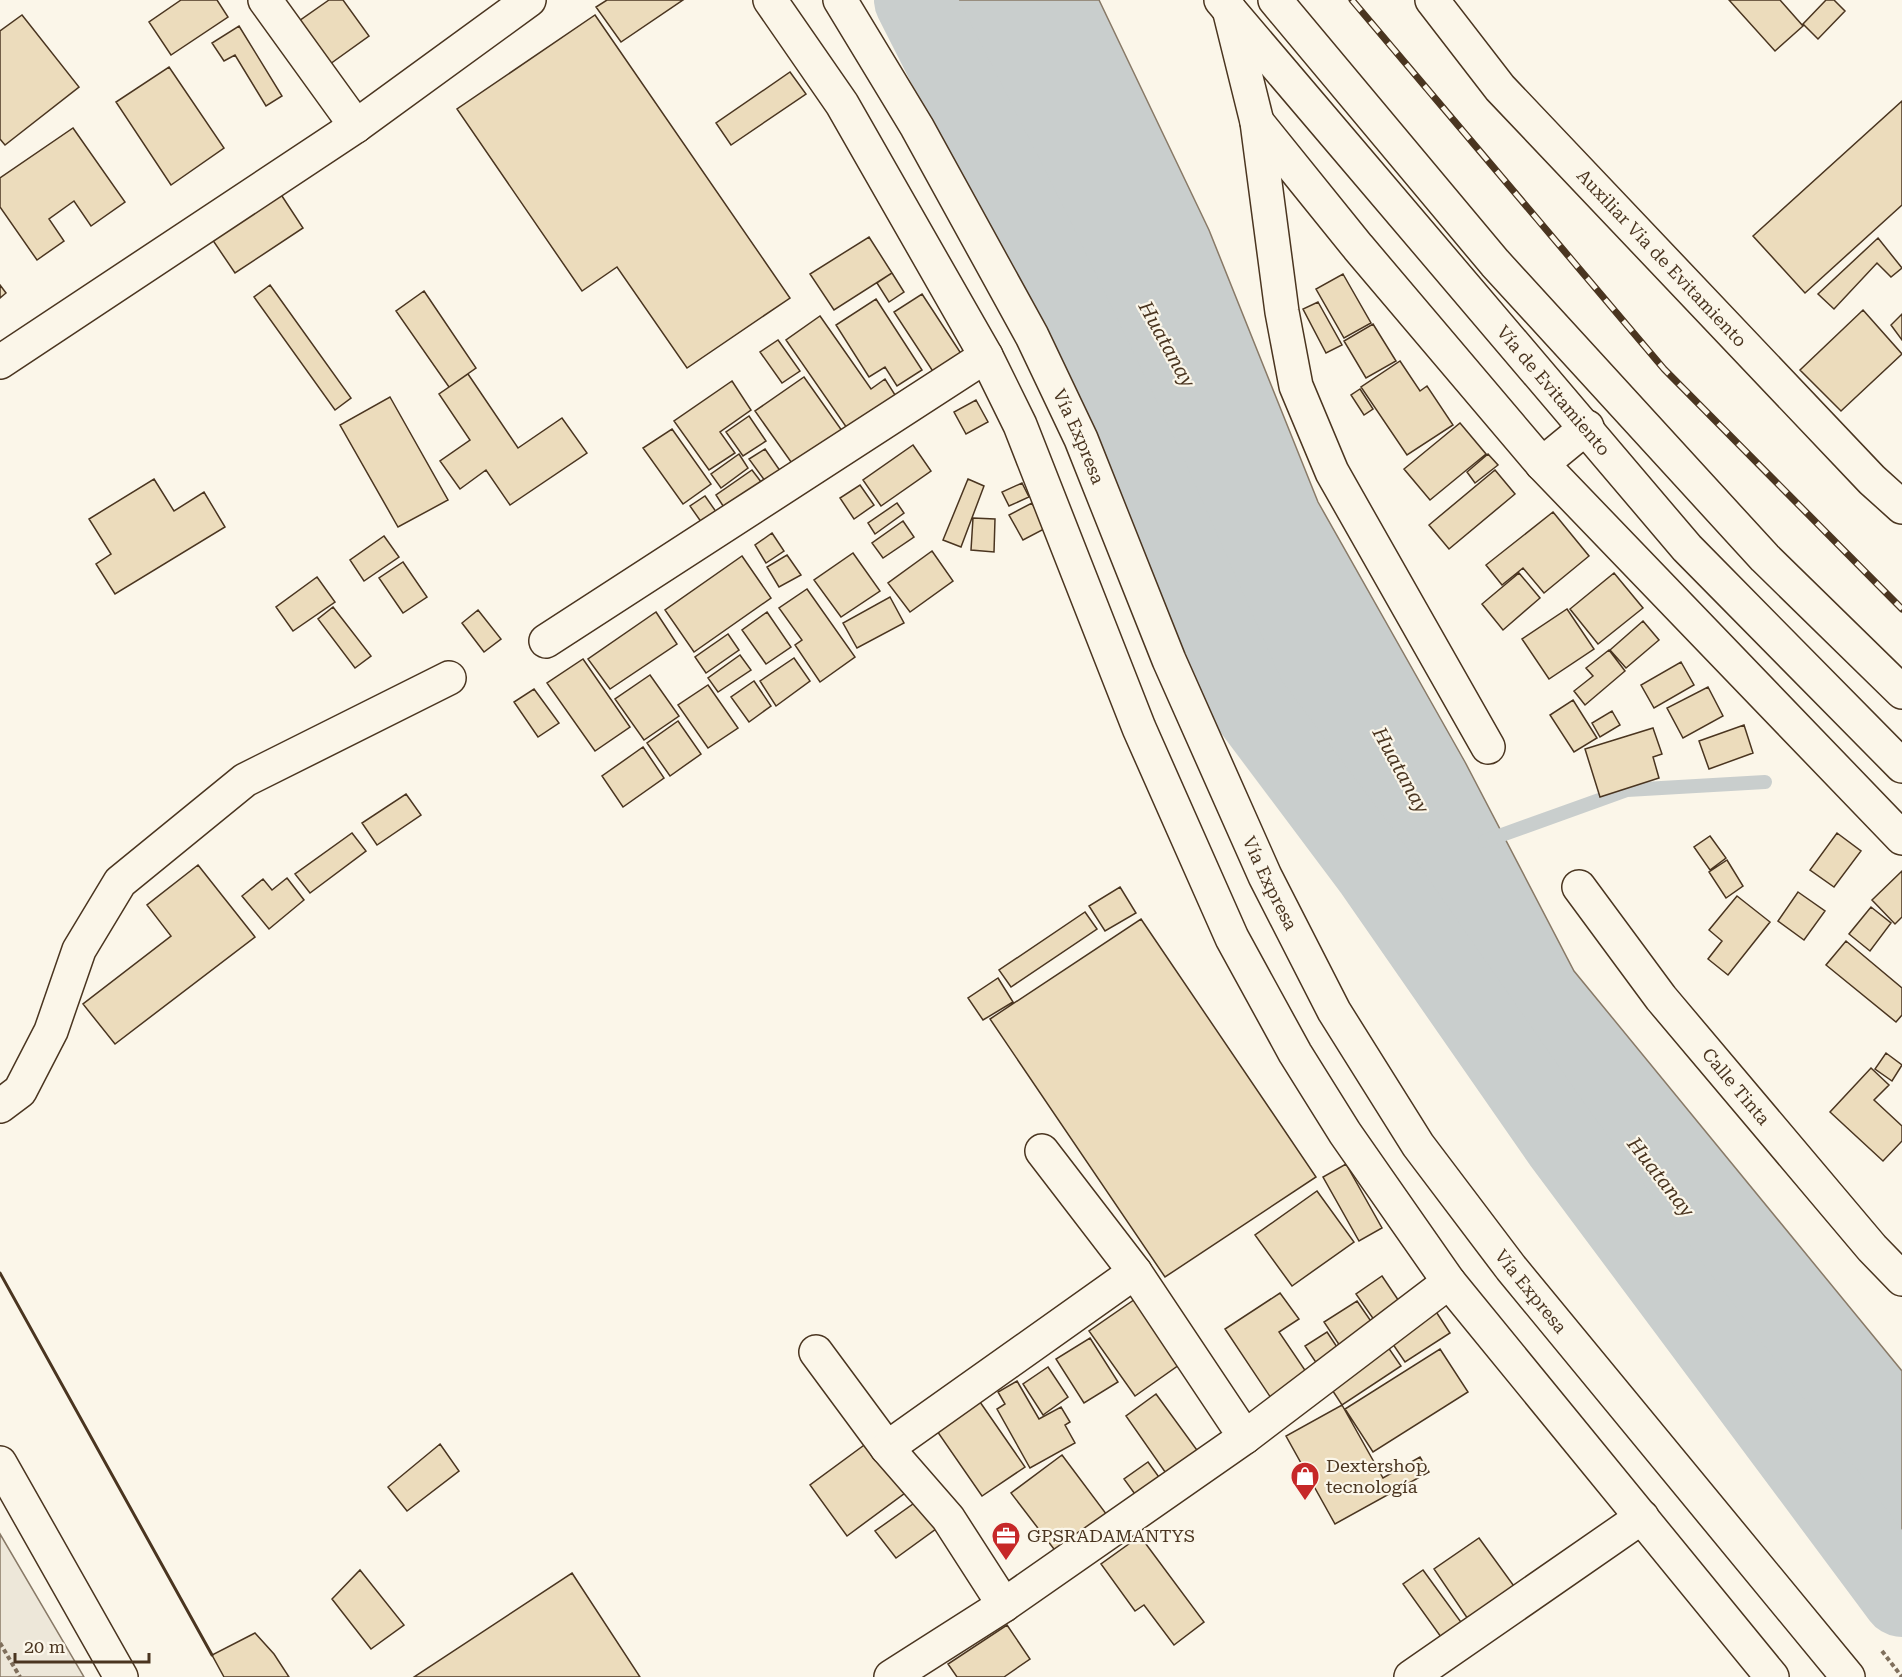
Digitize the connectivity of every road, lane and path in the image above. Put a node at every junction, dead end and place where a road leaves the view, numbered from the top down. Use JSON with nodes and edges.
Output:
{"nodes":[{"id":1,"x":266,"y":0,"type":"edge"},
{"id":2,"x":529,"y":0,"type":"edge"},
{"id":3,"x":770,"y":0,"type":"edge"},
{"id":4,"x":840,"y":0,"type":"edge"},
{"id":5,"x":1275,"y":0,"type":"edge"},
{"id":6,"x":1432,"y":0,"type":"edge"},
{"id":7,"x":1225,"y":4,"type":"edge"},
{"id":8,"x":1257,"y":122,"type":"junction"},
{"id":9,"x":356,"y":126,"type":"junction"},
{"id":10,"x":986,"y":356,"type":"junction"},
{"id":11,"x":0,"y":362,"type":"edge"},
{"id":12,"x":1587,"y":427,"type":"junction"},
{"id":13,"x":1542,"y":464,"type":"junction"},
{"id":14,"x":1902,"y":507,"type":"edge"},
{"id":15,"x":546,"y":641,"type":"dead end"},
{"id":16,"x":449,"y":678,"type":"dead end"},
{"id":17,"x":1902,"y":692,"type":"edge"},
{"id":18,"x":1488,"y":747,"type":"dead end"},
{"id":19,"x":1902,"y":766,"type":"edge"},
{"id":20,"x":1902,"y":838,"type":"edge"},
{"id":21,"x":1579,"y":887,"type":"dead end"},
{"id":22,"x":0,"y":1106,"type":"edge"},
{"id":23,"x":1042,"y":1151,"type":"dead end"},
{"id":24,"x":1135,"y":1272,"type":"junction"},
{"id":25,"x":1902,"y":1279,"type":"edge"},
{"id":26,"x":1449,"y":1282,"type":"junction"},
{"id":27,"x":816,"y":1352,"type":"dead end"},
{"id":28,"x":1245,"y":1437,"type":"junction"},
{"id":29,"x":887,"y":1448,"type":"junction"},
{"id":30,"x":0,"y":1463,"type":"edge"},
{"id":31,"x":1641,"y":1517,"type":"junction"},
{"id":32,"x":1004,"y":1605,"type":"junction"},
{"id":33,"x":0,"y":1643,"type":"edge"},
{"id":34,"x":1879,"y":1648,"type":"dead end"},
{"id":35,"x":20,"y":1677,"type":"edge"},
{"id":36,"x":121,"y":1677,"type":"edge"},
{"id":37,"x":891,"y":1677,"type":"edge"},
{"id":38,"x":1411,"y":1677,"type":"edge"},
{"id":39,"x":1772,"y":1677,"type":"edge"},
{"id":40,"x":1848,"y":1677,"type":"edge"},
{"id":41,"x":1902,"y":1677,"type":"edge"}],
"edges":[{"from":1,"to":9,"type":"main road"},
{"from":2,"to":9,"type":"main road"},
{"from":3,"to":10,"type":"main road"},
{"from":4,"to":40,"type":"main road","name":"Vía Expresa"},
{"from":5,"to":17,"type":"main road"},
{"from":6,"to":14,"type":"main road","name":"Auxiliar Via de Evitamiento"},
{"from":7,"to":8,"type":"main road"},
{"from":7,"to":12,"type":"main road","name":"Vía de Evitamiento"},
{"from":8,"to":13,"type":"main road"},
{"from":8,"to":18,"type":"main road"},
{"from":9,"to":11,"type":"main road"},
{"from":10,"to":15,"type":"main road"},
{"from":10,"to":26,"type":"main road"},
{"from":12,"to":13,"type":"main road"},
{"from":12,"to":19,"type":"main road","name":"Vía de Evitamiento"},
{"from":13,"to":20,"type":"main road"},
{"from":16,"to":22,"type":"main road"},
{"from":21,"to":25,"type":"main road","name":"Calle Tinta"},
{"from":23,"to":24,"type":"main road"},
{"from":24,"to":28,"type":"main road"},
{"from":24,"to":29,"type":"main road"},
{"from":26,"to":28,"type":"main road"},
{"from":26,"to":31,"type":"main road"},
{"from":27,"to":29,"type":"main road"},
{"from":28,"to":32,"type":"main road"},
{"from":29,"to":32,"type":"main road"},
{"from":30,"to":36,"type":"main road"},
{"from":31,"to":38,"type":"main road"},
{"from":31,"to":39,"type":"main road"},
{"from":32,"to":37,"type":"main road"},
{"from":33,"to":35,"type":"path"},
{"from":34,"to":41,"type":"path"}]}
